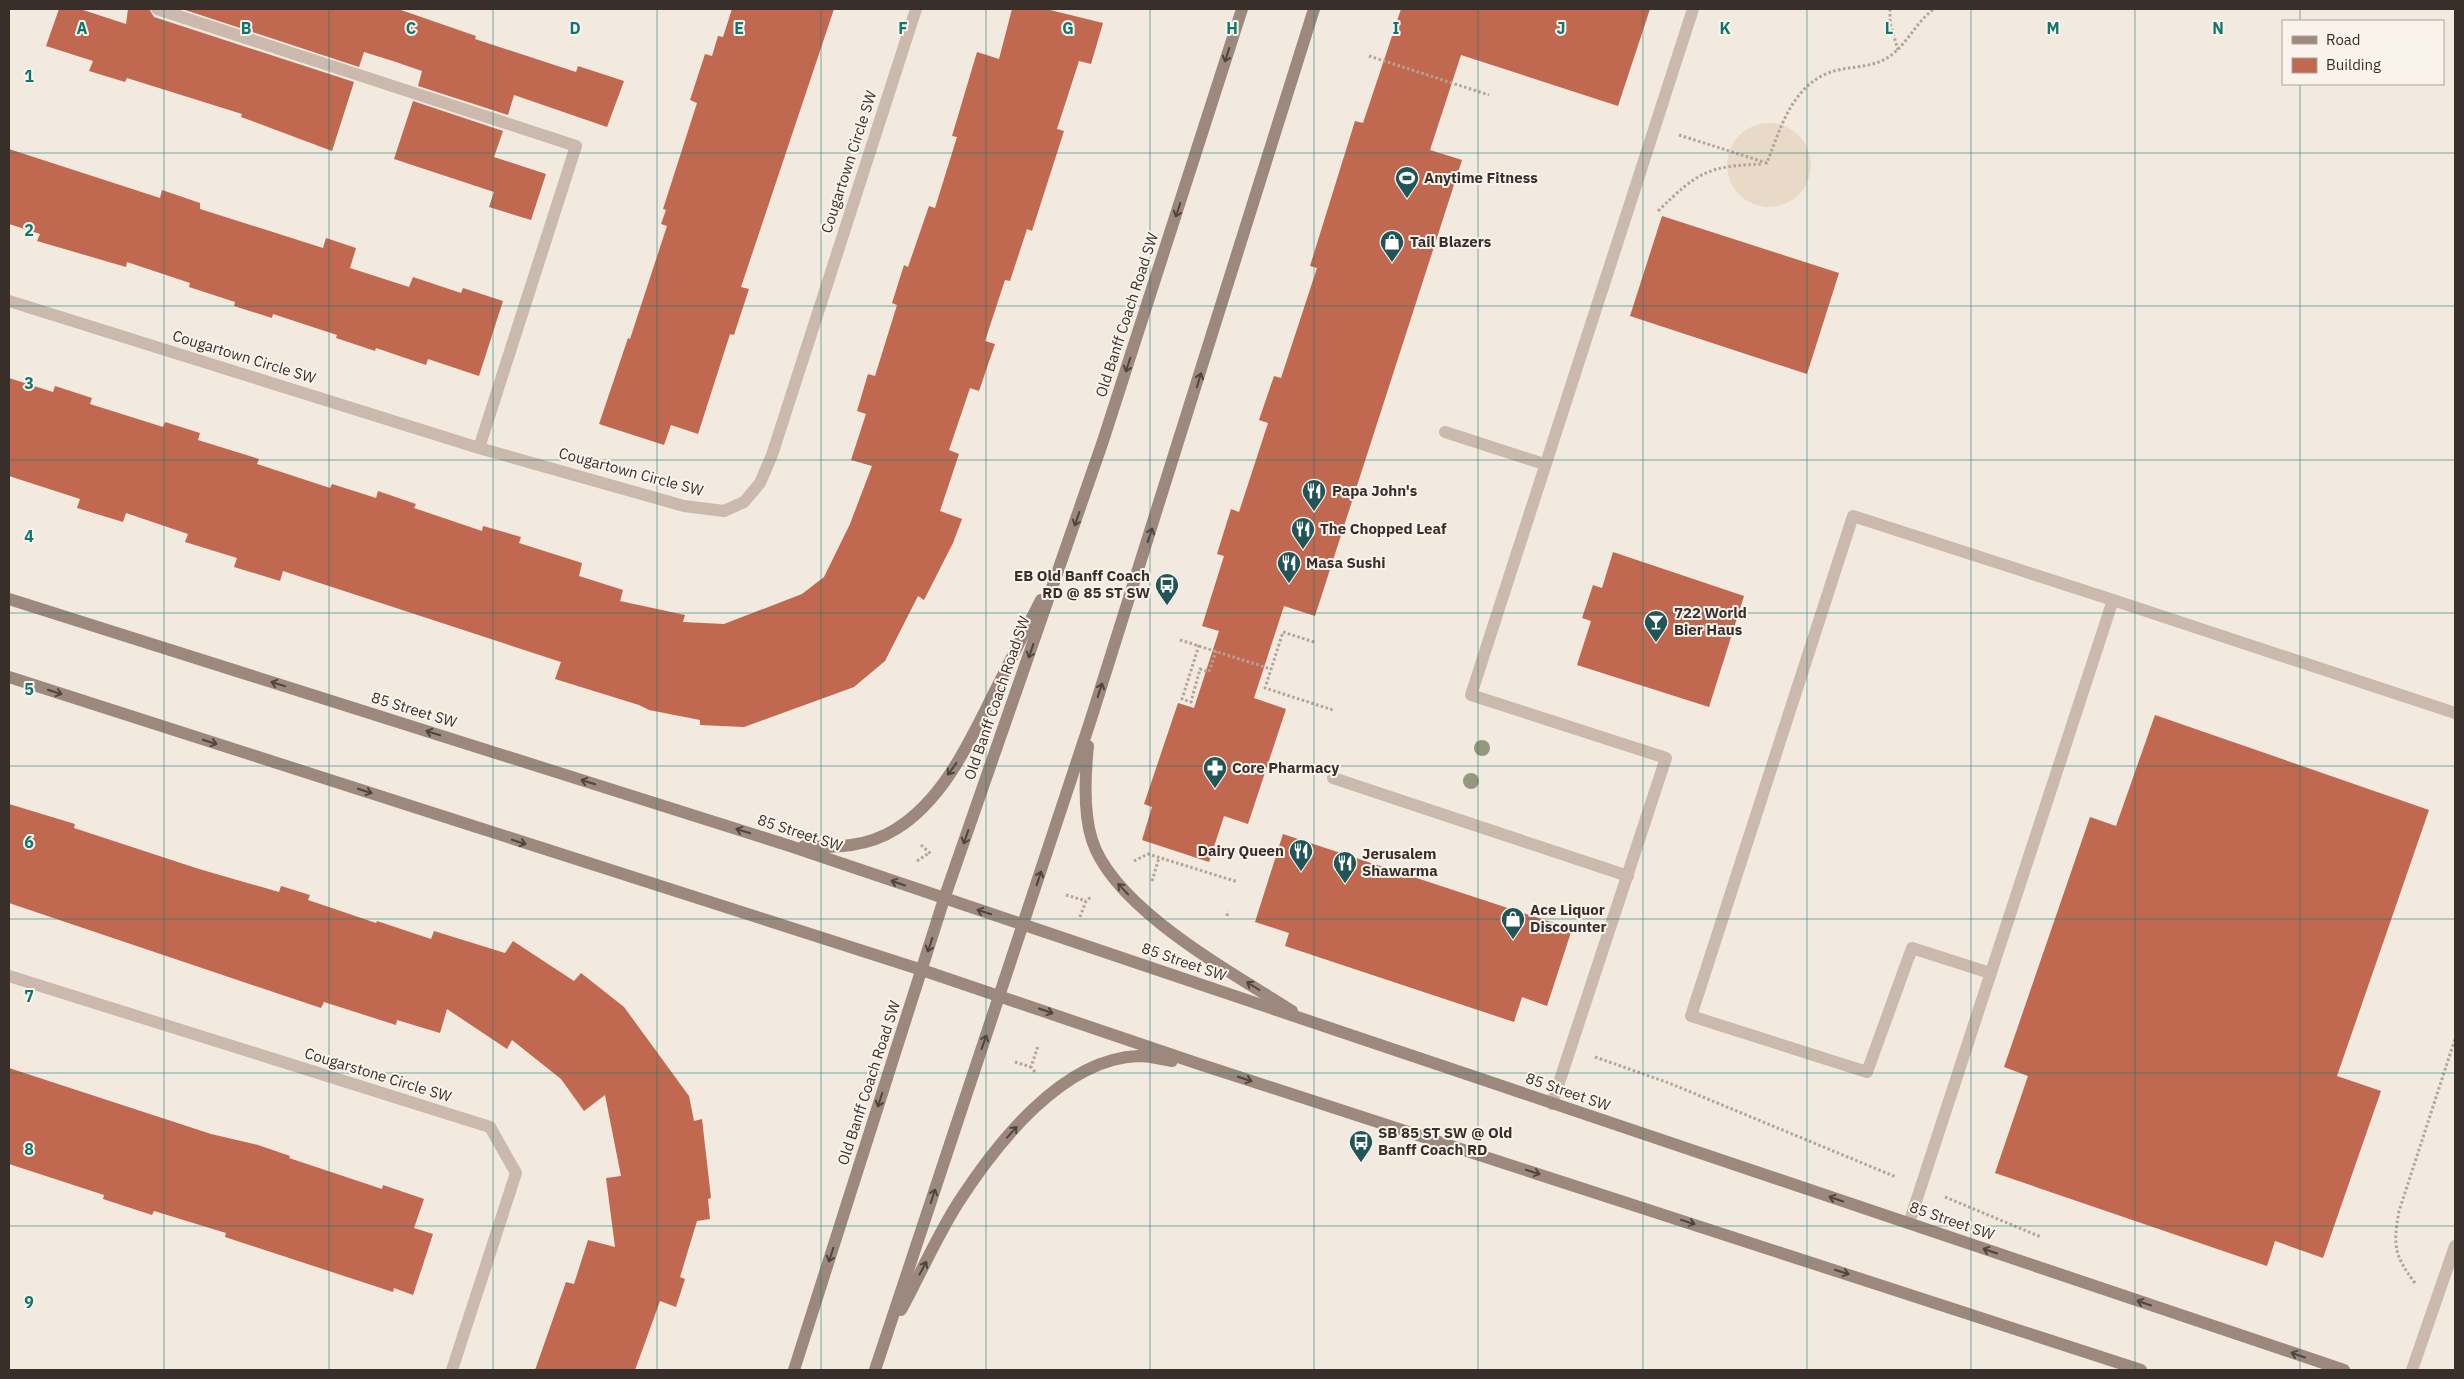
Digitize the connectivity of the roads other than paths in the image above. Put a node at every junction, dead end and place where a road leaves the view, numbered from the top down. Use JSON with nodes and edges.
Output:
{"nodes":[{"id":1,"x":157,"y":9,"type":"edge"},
{"id":2,"x":916,"y":9,"type":"edge"},
{"id":3,"x":1242,"y":9,"type":"edge"},
{"id":4,"x":1314,"y":9,"type":"edge"},
{"id":5,"x":1693,"y":9,"type":"edge"},
{"id":6,"x":9,"y":301,"type":"edge"},
{"id":7,"x":1445,"y":432,"type":"dead end"},
{"id":8,"x":479,"y":448,"type":"junction"},
{"id":9,"x":1544,"y":464,"type":"junction"},
{"id":10,"x":1064,"y":555,"type":"junction"},
{"id":11,"x":9,"y":599,"type":"edge"},
{"id":12,"x":2113,"y":600,"type":"junction"},
{"id":13,"x":9,"y":677,"type":"edge"},
{"id":14,"x":2455,"y":713,"type":"edge"},
{"id":15,"x":1091,"y":719,"type":"junction"},
{"id":16,"x":1333,"y":778,"type":"dead end"},
{"id":17,"x":790,"y":846,"type":"junction"},
{"id":18,"x":1628,"y":876,"type":"junction"},
{"id":19,"x":944,"y":899,"type":"junction"},
{"id":20,"x":1024,"y":924,"type":"junction"},
{"id":21,"x":922,"y":970,"type":"junction"},
{"id":22,"x":1990,"y":973,"type":"junction"},
{"id":23,"x":9,"y":976,"type":"edge"},
{"id":24,"x":1000,"y":996,"type":"junction"},
{"id":25,"x":1309,"y":1021,"type":"junction"},
{"id":26,"x":1199,"y":1064,"type":"junction"},
{"id":27,"x":1552,"y":1104,"type":"junction"},
{"id":28,"x":1909,"y":1223,"type":"junction"},
{"id":29,"x":2455,"y":1246,"type":"edge"},
{"id":30,"x":884,"y":1342,"type":"junction"},
{"id":31,"x":452,"y":1370,"type":"edge"},
{"id":32,"x":794,"y":1370,"type":"edge"},
{"id":33,"x":875,"y":1370,"type":"edge"},
{"id":34,"x":2141,"y":1370,"type":"edge"},
{"id":35,"x":2344,"y":1370,"type":"edge"},
{"id":36,"x":2412,"y":1370,"type":"edge"}],
"edges":[{"from":1,"to":8,"type":"street"},
{"from":2,"to":8,"type":"street","name":"Cougartown Circle SW"},
{"from":3,"to":10,"type":"main road","name":"Old Banff Coach Road SW","one_way":true},
{"from":15,"to":4,"type":"main road","one_way":true},
{"from":5,"to":9,"type":"street"},
{"from":6,"to":8,"type":"street","name":"Cougartown Circle SW"},
{"from":7,"to":9,"type":"street"},
{"from":9,"to":18,"type":"street"},
{"from":10,"to":17,"type":"main road","one_way":true},
{"from":10,"to":19,"type":"main road","name":"Old Banff Coach Road SW","one_way":true},
{"from":17,"to":11,"type":"main road","name":"85 Street SW","one_way":true},
{"from":12,"to":14,"type":"street"},
{"from":12,"to":22,"type":"street"},
{"from":12,"to":22,"type":"street"},
{"from":13,"to":21,"type":"main road","one_way":true},
{"from":20,"to":15,"type":"main road","one_way":true},
{"from":25,"to":15,"type":"main road","one_way":true},
{"from":16,"to":18,"type":"street"},
{"from":19,"to":17,"type":"main road","name":"85 Street SW","one_way":true},
{"from":18,"to":27,"type":"street"},
{"from":20,"to":19,"type":"main road","name":"85 Street SW","one_way":true},
{"from":19,"to":21,"type":"main road","name":"Old Banff Coach Road SW","one_way":true},
{"from":20,"to":24,"type":"main road"},
{"from":20,"to":25,"type":"main road","name":"85 Street SW"},
{"from":21,"to":24,"type":"main road"},
{"from":21,"to":32,"type":"main road","name":"Old Banff Coach Road SW","one_way":true},
{"from":22,"to":28,"type":"street"},
{"from":23,"to":31,"type":"street","name":"Cougarstone Circle SW"},
{"from":24,"to":26,"type":"main road","one_way":true},
{"from":30,"to":24,"type":"main road","one_way":true},
{"from":25,"to":27,"type":"main road","name":"85 Street SW"},
{"from":30,"to":26,"type":"main road","one_way":true},
{"from":26,"to":34,"type":"main road","one_way":true},
{"from":28,"to":27,"type":"main road","name":"85 Street SW","one_way":true},
{"from":35,"to":28,"type":"main road","name":"85 Street SW","one_way":true},
{"from":29,"to":36,"type":"street"},
{"from":30,"to":33,"type":"main road"}]}
